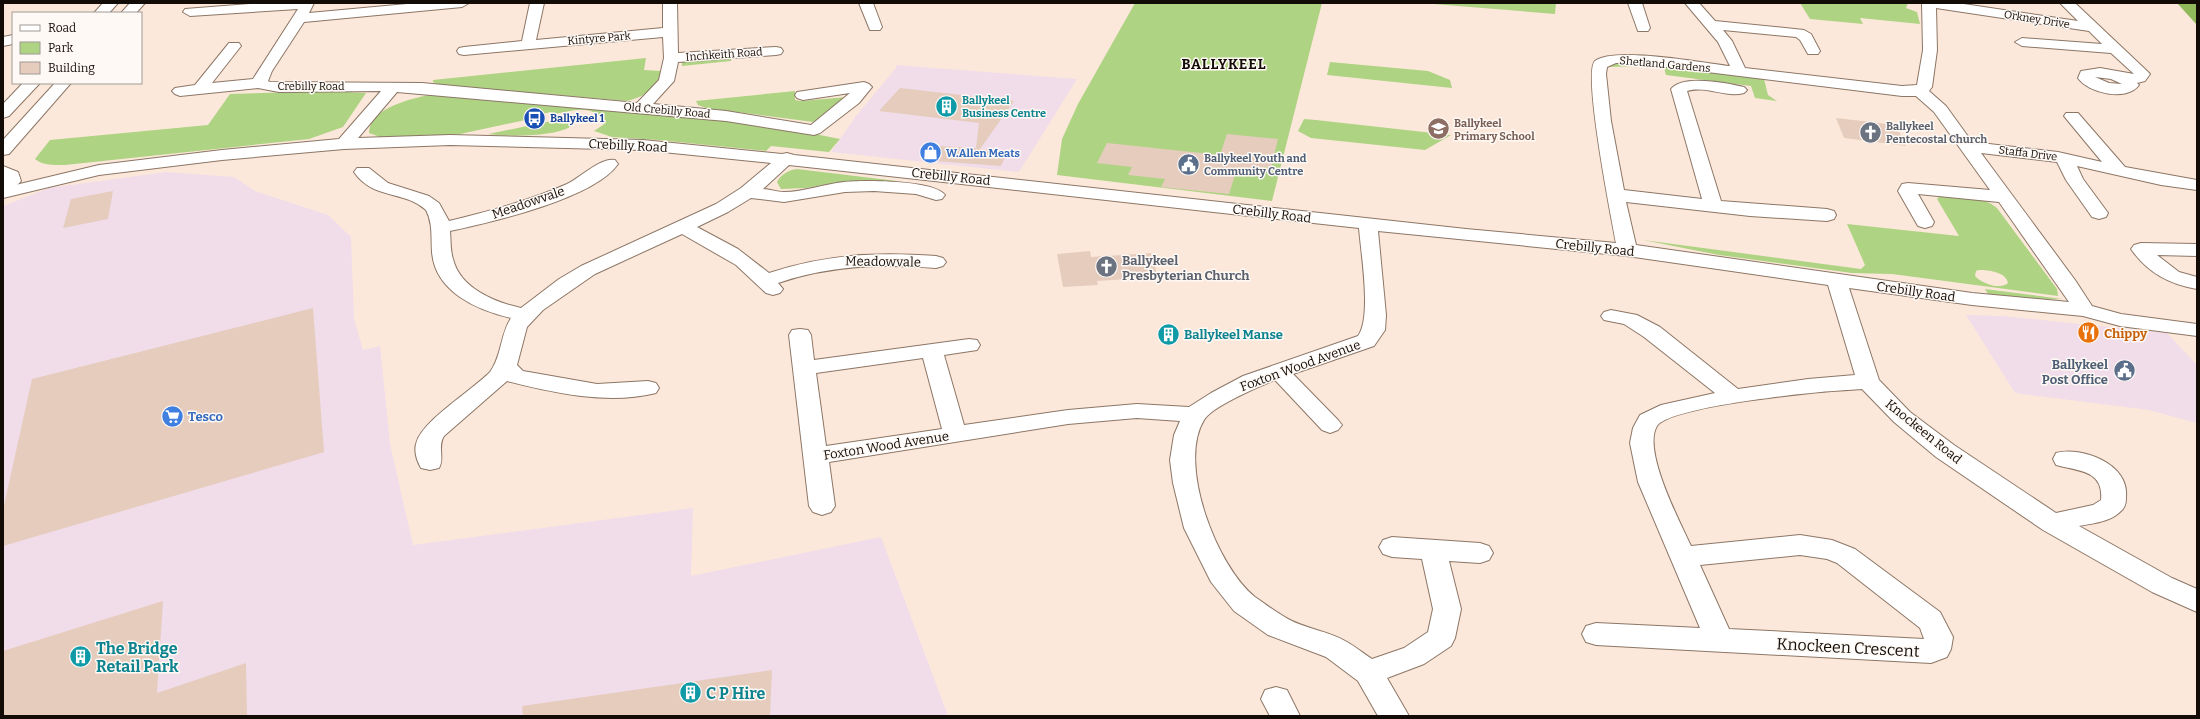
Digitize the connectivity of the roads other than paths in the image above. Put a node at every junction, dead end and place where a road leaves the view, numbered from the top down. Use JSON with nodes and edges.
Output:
{"nodes":[{"id":1,"x":138,"y":3,"type":"edge"},
{"id":2,"x":308,"y":3,"type":"edge"},
{"id":3,"x":462,"y":3,"type":"edge"},
{"id":4,"x":537,"y":3,"type":"edge"},
{"id":5,"x":670,"y":3,"type":"edge"},
{"id":6,"x":866,"y":3,"type":"edge"},
{"id":7,"x":1635,"y":3,"type":"edge"},
{"id":8,"x":1692,"y":3,"type":"edge"},
{"id":9,"x":1930,"y":3,"type":"edge"},
{"id":10,"x":2067,"y":3,"type":"edge"},
{"id":11,"x":423,"y":5,"type":"edge"},
{"id":12,"x":129,"y":12,"type":"edge"},
{"id":13,"x":190,"y":12,"type":"dead end"},
{"id":14,"x":299,"y":18,"type":"junction"},
{"id":15,"x":1713,"y":25,"type":"junction"},
{"id":16,"x":875,"y":27,"type":"dead end"},
{"id":17,"x":1642,"y":28,"type":"dead end"},
{"id":18,"x":2095,"y":28,"type":"junction"},
{"id":19,"x":670,"y":32,"type":"junction"},
{"id":20,"x":2022,"y":42,"type":"dead end"},
{"id":21,"x":528,"y":45,"type":"junction"},
{"id":22,"x":234,"y":46,"type":"dead end"},
{"id":23,"x":2117,"y":49,"type":"junction"},
{"id":24,"x":776,"y":50,"type":"dead end"},
{"id":25,"x":464,"y":51,"type":"dead end"},
{"id":26,"x":1813,"y":51,"type":"dead end"},
{"id":27,"x":672,"y":58,"type":"junction"},
{"id":28,"x":1740,"y":72,"type":"junction"},
{"id":29,"x":2127,"y":80,"type":"dead end"},
{"id":30,"x":259,"y":83,"type":"junction"},
{"id":31,"x":31,"y":84,"type":"edge"},
{"id":32,"x":62,"y":84,"type":"edge"},
{"id":33,"x":393,"y":87,"type":"junction"},
{"id":34,"x":200,"y":90,"type":"junction"},
{"id":35,"x":1739,"y":90,"type":"dead end"},
{"id":36,"x":1919,"y":90,"type":"junction"},
{"id":37,"x":180,"y":91,"type":"dead end"},
{"id":38,"x":803,"y":95,"type":"dead end"},
{"id":39,"x":641,"y":108,"type":"junction"},
{"id":40,"x":3,"y":113,"type":"edge"},
{"id":41,"x":2072,"y":116,"type":"dead end"},
{"id":42,"x":344,"y":144,"type":"junction"},
{"id":43,"x":1967,"y":146,"type":"junction"},
{"id":44,"x":3,"y":150,"type":"edge"},
{"id":45,"x":787,"y":158,"type":"junction"},
{"id":46,"x":2064,"y":158,"type":"junction"},
{"id":47,"x":609,"y":164,"type":"dead end"},
{"id":48,"x":99,"y":170,"type":"junction"},
{"id":49,"x":2118,"y":170,"type":"junction"},
{"id":50,"x":5,"y":172,"type":"edge"},
{"id":51,"x":363,"y":172,"type":"dead end"},
{"id":52,"x":2197,"y":185,"type":"edge"},
{"id":53,"x":3,"y":190,"type":"edge"},
{"id":54,"x":749,"y":192,"type":"junction"},
{"id":55,"x":3,"y":193,"type":"edge"},
{"id":56,"x":936,"y":195,"type":"dead end"},
{"id":57,"x":1616,"y":195,"type":"junction"},
{"id":58,"x":2003,"y":197,"type":"junction"},
{"id":59,"x":1713,"y":206,"type":"junction"},
{"id":60,"x":2099,"y":213,"type":"dead end"},
{"id":61,"x":1827,"y":215,"type":"dead end"},
{"id":62,"x":1925,"y":222,"type":"dead end"},
{"id":63,"x":1368,"y":224,"type":"junction"},
{"id":64,"x":681,"y":226,"type":"junction"},
{"id":65,"x":441,"y":228,"type":"junction"},
{"id":66,"x":1627,"y":250,"type":"junction"},
{"id":67,"x":2197,"y":250,"type":"edge"},
{"id":68,"x":936,"y":262,"type":"dead end"},
{"id":69,"x":1837,"y":280,"type":"junction"},
{"id":70,"x":2197,"y":283,"type":"edge"},
{"id":71,"x":2084,"y":310,"type":"junction"},
{"id":72,"x":525,"y":315,"type":"junction"},
{"id":73,"x":1611,"y":316,"type":"dead end"},
{"id":74,"x":2197,"y":330,"type":"edge"},
{"id":75,"x":800,"y":335,"type":"dead end"},
{"id":76,"x":969,"y":345,"type":"dead end"},
{"id":77,"x":932,"y":350,"type":"junction"},
{"id":78,"x":506,"y":366,"type":"junction"},
{"id":79,"x":805,"y":368,"type":"junction"},
{"id":80,"x":1278,"y":371,"type":"junction"},
{"id":81,"x":1868,"y":382,"type":"junction"},
{"id":82,"x":648,"y":388,"type":"dead end"},
{"id":83,"x":1734,"y":396,"type":"junction"},
{"id":84,"x":1194,"y":415,"type":"junction"},
{"id":85,"x":1330,"y":425,"type":"dead end"},
{"id":86,"x":955,"y":434,"type":"junction"},
{"id":87,"x":817,"y":456,"type":"junction"},
{"id":88,"x":2065,"y":459,"type":"dead end"},
{"id":89,"x":430,"y":462,"type":"dead end"},
{"id":90,"x":822,"y":506,"type":"dead end"},
{"id":91,"x":2052,"y":523,"type":"junction"},
{"id":92,"x":1392,"y":547,"type":"dead end"},
{"id":93,"x":1433,"y":550,"type":"junction"},
{"id":94,"x":1480,"y":553,"type":"dead end"},
{"id":95,"x":1682,"y":557,"type":"junction"},
{"id":96,"x":2197,"y":601,"type":"edge"},
{"id":97,"x":1596,"y":634,"type":"dead end"},
{"id":98,"x":1719,"y":640,"type":"junction"},
{"id":99,"x":1368,"y":673,"type":"junction"},
{"id":100,"x":1394,"y":716,"type":"edge"}],
"edges":[{"from":1,"to":12,"type":"street"},
{"from":2,"to":13,"type":"street"},
{"from":2,"to":14,"type":"street"},
{"from":3,"to":11,"type":"street"},
{"from":4,"to":21,"type":"street"},
{"from":5,"to":19,"type":"street"},
{"from":6,"to":16,"type":"street"},
{"from":7,"to":17,"type":"street"},
{"from":8,"to":15,"type":"street"},
{"from":9,"to":18,"type":"street","name":"Orkney Drive"},
{"from":9,"to":36,"type":"street","name":"Orkney Drive"},
{"from":10,"to":18,"type":"street","name":"Orkney Drive"},
{"from":11,"to":14,"type":"street"},
{"from":14,"to":30,"type":"street"},
{"from":15,"to":26,"type":"street"},
{"from":15,"to":28,"type":"street"},
{"from":18,"to":23,"type":"street","name":"Orkney Drive"},
{"from":19,"to":21,"type":"street","name":"Kintyre Park"},
{"from":19,"to":27,"type":"street"},
{"from":20,"to":23,"type":"street"},
{"from":21,"to":25,"type":"street","name":"Kintyre Park"},
{"from":22,"to":34,"type":"street"},
{"from":23,"to":29,"type":"street","name":"Orkney Drive"},
{"from":24,"to":27,"type":"street","name":"Inchkeith Road"},
{"from":27,"to":39,"type":"street"},
{"from":28,"to":36,"type":"street","name":"Shetland Gardens"},
{"from":28,"to":57,"type":"street","name":"Shetland Gardens"},
{"from":30,"to":33,"type":"street","name":"Crebilly Road"},
{"from":30,"to":34,"type":"street","name":"Crebilly Road"},
{"from":31,"to":40,"type":"street"},
{"from":32,"to":44,"type":"street"},
{"from":33,"to":39,"type":"street","name":"Old Crebilly Road"},
{"from":33,"to":42,"type":"street"},
{"from":34,"to":37,"type":"street","name":"Crebilly Road"},
{"from":35,"to":59,"type":"street","name":"Shetland Gardens"},
{"from":36,"to":43,"type":"street"},
{"from":38,"to":39,"type":"street","name":"Old Crebilly Road"},
{"from":41,"to":49,"type":"street"},
{"from":42,"to":45,"type":"street","name":"Crebilly Road"},
{"from":42,"to":48,"type":"street","name":"Crebilly Road"},
{"from":43,"to":46,"type":"street","name":"Staffa Drive"},
{"from":43,"to":58,"type":"street"},
{"from":45,"to":54,"type":"street"},
{"from":45,"to":63,"type":"street","name":"Crebilly Road"},
{"from":46,"to":49,"type":"street","name":"Staffa Drive"},
{"from":46,"to":60,"type":"street","name":"Staffa Drive"},
{"from":47,"to":65,"type":"street","name":"Meadowvale"},
{"from":48,"to":50,"type":"street","name":"Crebilly Road"},
{"from":48,"to":55,"type":"street","name":"Crebilly Road"},
{"from":49,"to":52,"type":"street","name":"Staffa Drive"},
{"from":50,"to":53,"type":"street"},
{"from":51,"to":65,"type":"street"},
{"from":54,"to":56,"type":"street"},
{"from":54,"to":64,"type":"street"},
{"from":57,"to":59,"type":"street"},
{"from":57,"to":66,"type":"street","name":"Shetland Gardens"},
{"from":58,"to":62,"type":"street"},
{"from":58,"to":71,"type":"street"},
{"from":59,"to":61,"type":"street"},
{"from":63,"to":66,"type":"street","name":"Crebilly Road"},
{"from":63,"to":80,"type":"street","name":"Foxton Wood Avenue"},
{"from":64,"to":68,"type":"street","name":"Meadowvale"},
{"from":64,"to":72,"type":"street"},
{"from":65,"to":72,"type":"street"},
{"from":66,"to":69,"type":"street","name":"Crebilly Road"},
{"from":67,"to":70,"type":"street"},
{"from":69,"to":71,"type":"street","name":"Crebilly Road"},
{"from":69,"to":81,"type":"street","name":"Knockeen Road"},
{"from":71,"to":74,"type":"street","name":"Crebilly Road"},
{"from":72,"to":78,"type":"street"},
{"from":73,"to":83,"type":"street"},
{"from":75,"to":79,"type":"street","name":"Foxton Wood Avenue"},
{"from":76,"to":77,"type":"street"},
{"from":77,"to":79,"type":"street"},
{"from":77,"to":86,"type":"street","name":"Foxton Wood Avenue"},
{"from":78,"to":82,"type":"street"},
{"from":78,"to":89,"type":"street"},
{"from":79,"to":87,"type":"street","name":"Foxton Wood Avenue"},
{"from":80,"to":84,"type":"street","name":"Foxton Wood Avenue"},
{"from":80,"to":85,"type":"street"},
{"from":81,"to":83,"type":"street"},
{"from":81,"to":91,"type":"street","name":"Knockeen Road"},
{"from":83,"to":95,"type":"street"},
{"from":84,"to":86,"type":"street","name":"Foxton Wood Avenue"},
{"from":84,"to":99,"type":"street"},
{"from":86,"to":87,"type":"street","name":"Foxton Wood Avenue"},
{"from":87,"to":90,"type":"street","name":"Foxton Wood Avenue"},
{"from":88,"to":91,"type":"street"},
{"from":91,"to":96,"type":"street","name":"Knockeen Road"},
{"from":92,"to":93,"type":"street"},
{"from":93,"to":94,"type":"street"},
{"from":93,"to":99,"type":"street"},
{"from":95,"to":98,"type":"street"},
{"from":95,"to":98,"type":"street","name":"Knockeen Crescent"},
{"from":97,"to":98,"type":"street","name":"Knockeen Crescent"},
{"from":99,"to":100,"type":"street"}]}
